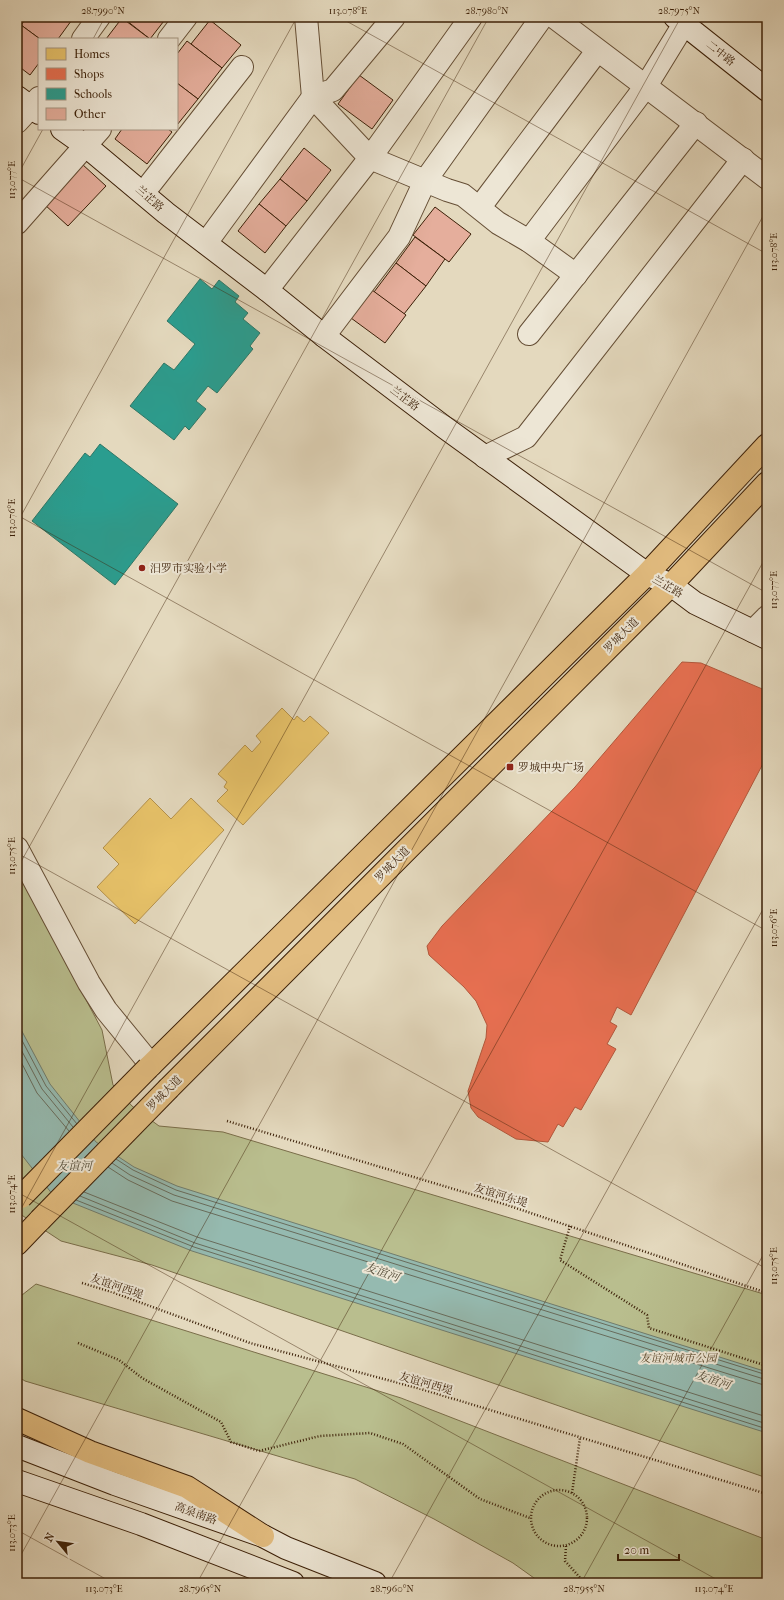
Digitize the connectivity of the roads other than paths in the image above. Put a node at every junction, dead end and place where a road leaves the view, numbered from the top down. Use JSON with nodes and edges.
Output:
{"nodes":[{"id":1,"x":99,"y":17,"type":"edge"},
{"id":2,"x":186,"y":17,"type":"edge"},
{"id":3,"x":394,"y":17,"type":"edge"},
{"id":4,"x":471,"y":17,"type":"edge"},
{"id":5,"x":542,"y":17,"type":"edge"},
{"id":6,"x":554,"y":17,"type":"edge"},
{"id":7,"x":678,"y":19,"type":"edge"},
{"id":8,"x":311,"y":22,"type":"edge"},
{"id":9,"x":84,"y":38,"type":"edge"},
{"id":10,"x":170,"y":38,"type":"edge"},
{"id":11,"x":597,"y":51,"type":"junction"},
{"id":12,"x":242,"y":67,"type":"dead end"},
{"id":13,"x":646,"y":86,"type":"junction"},
{"id":14,"x":767,"y":90,"type":"edge"},
{"id":15,"x":313,"y":97,"type":"junction"},
{"id":16,"x":696,"y":123,"type":"junction"},
{"id":17,"x":63,"y":130,"type":"edge"},
{"id":18,"x":99,"y":130,"type":"edge"},
{"id":19,"x":86,"y":146,"type":"junction"},
{"id":20,"x":370,"y":158,"type":"junction"},
{"id":21,"x":743,"y":160,"type":"junction"},
{"id":22,"x":767,"y":178,"type":"edge"},
{"id":23,"x":425,"y":181,"type":"junction"},
{"id":24,"x":144,"y":192,"type":"junction"},
{"id":25,"x":480,"y":207,"type":"junction"},
{"id":26,"x":17,"y":223,"type":"edge"},
{"id":27,"x":529,"y":241,"type":"junction"},
{"id":28,"x":206,"y":243,"type":"junction"},
{"id":29,"x":576,"y":275,"type":"junction"},
{"id":30,"x":267,"y":290,"type":"junction"},
{"id":31,"x":528,"y":334,"type":"dead end"},
{"id":32,"x":324,"y":336,"type":"junction"},
{"id":33,"x":767,"y":446,"type":"edge"},
{"id":34,"x":485,"y":457,"type":"junction"},
{"id":35,"x":767,"y":483,"type":"edge"},
{"id":36,"x":647,"y":574,"type":"junction"},
{"id":37,"x":671,"y":585,"type":"junction"},
{"id":38,"x":762,"y":629,"type":"edge"},
{"id":39,"x":17,"y":848,"type":"edge"},
{"id":40,"x":150,"y":1066,"type":"junction"},
{"id":41,"x":19,"y":1199,"type":"edge"},
{"id":42,"x":17,"y":1244,"type":"edge"},
{"id":43,"x":17,"y":1419,"type":"edge"},
{"id":44,"x":17,"y":1446,"type":"edge"},
{"id":45,"x":17,"y":1481,"type":"edge"},
{"id":46,"x":263,"y":1536,"type":"junction"},
{"id":47,"x":293,"y":1583,"type":"edge"},
{"id":48,"x":375,"y":1583,"type":"edge"}],
"edges":[{"from":1,"to":9,"type":"street"},
{"from":2,"to":10,"type":"street"},
{"from":3,"to":15,"type":"street"},
{"from":4,"to":20,"type":"street"},
{"from":5,"to":23,"type":"street"},
{"from":6,"to":11,"type":"street"},
{"from":7,"to":13,"type":"street"},
{"from":7,"to":14,"type":"street","name":"二中路"},
{"from":8,"to":15,"type":"street"},
{"from":11,"to":13,"type":"street"},
{"from":11,"to":25,"type":"street"},
{"from":12,"to":24,"type":"street"},
{"from":13,"to":16,"type":"street"},
{"from":13,"to":27,"type":"street"},
{"from":15,"to":20,"type":"street"},
{"from":15,"to":28,"type":"street"},
{"from":16,"to":21,"type":"street"},
{"from":16,"to":29,"type":"street"},
{"from":17,"to":19,"type":"street","name":"兰芷路"},
{"from":18,"to":19,"type":"street"},
{"from":19,"to":24,"type":"street","name":"兰芷路"},
{"from":19,"to":26,"type":"street"},
{"from":20,"to":23,"type":"street"},
{"from":20,"to":30,"type":"street"},
{"from":21,"to":22,"type":"street"},
{"from":21,"to":34,"type":"street"},
{"from":23,"to":25,"type":"street"},
{"from":23,"to":32,"type":"street"},
{"from":24,"to":28,"type":"street","name":"兰芷路"},
{"from":25,"to":27,"type":"street"},
{"from":27,"to":29,"type":"street"},
{"from":28,"to":30,"type":"street","name":"兰芷路"},
{"from":29,"to":31,"type":"street"},
{"from":30,"to":32,"type":"street","name":"兰芷路"},
{"from":32,"to":34,"type":"street","name":"兰芷路"},
{"from":33,"to":36,"type":"main road"},
{"from":34,"to":36,"type":"street","name":"兰芷路"},
{"from":35,"to":37,"type":"main road","name":"罗城大道"},
{"from":36,"to":37,"type":"street","name":"兰芷路"},
{"from":36,"to":40,"type":"main road"},
{"from":37,"to":38,"type":"street","name":"兰芷路"},
{"from":37,"to":42,"type":"main road","name":"罗城大道","bridge":true},
{"from":39,"to":40,"type":"street"},
{"from":40,"to":41,"type":"main road","bridge":true},
{"from":43,"to":46,"type":"main road"},
{"from":44,"to":46,"type":"street","name":"高泉南路"},
{"from":45,"to":47,"type":"street"},
{"from":46,"to":48,"type":"street","name":"高泉南路"}]}
